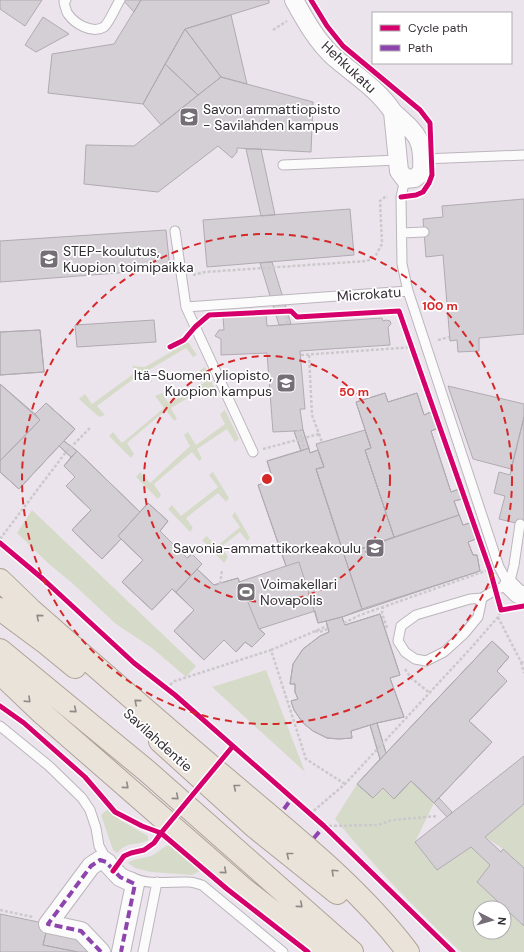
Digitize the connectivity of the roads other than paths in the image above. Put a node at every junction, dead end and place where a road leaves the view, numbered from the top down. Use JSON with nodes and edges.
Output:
{"nodes":[{"id":1,"x":66,"y":0,"type":"edge"},
{"id":2,"x":120,"y":0,"type":"edge"},
{"id":3,"x":294,"y":0,"type":"edge"},
{"id":4,"x":393,"y":112,"type":"junction"},
{"id":5,"x":524,"y":155,"type":"edge"},
{"id":6,"x":423,"y":159,"type":"junction"},
{"id":7,"x":398,"y":160,"type":"junction"},
{"id":8,"x":283,"y":165,"type":"dead end"},
{"id":9,"x":405,"y":179,"type":"junction"},
{"id":10,"x":175,"y":231,"type":"dead end"},
{"id":11,"x":424,"y":232,"type":"dead end"},
{"id":12,"x":402,"y":233,"type":"junction"},
{"id":13,"x":408,"y":291,"type":"junction"},
{"id":14,"x":186,"y":307,"type":"junction"},
{"id":15,"x":253,"y":452,"type":"road end"},
{"id":16,"x":520,"y":524,"type":"dead end"},
{"id":17,"x":0,"y":580,"type":"edge"},
{"id":18,"x":502,"y":587,"type":"junction"},
{"id":19,"x":524,"y":595,"type":"edge"},
{"id":20,"x":482,"y":598,"type":"junction"},
{"id":21,"x":0,"y":609,"type":"edge"},
{"id":22,"x":0,"y":650,"type":"edge"},
{"id":23,"x":0,"y":673,"type":"edge"},
{"id":24,"x":0,"y":726,"type":"edge"},
{"id":25,"x":157,"y":882,"type":"junction"},
{"id":26,"x":101,"y":952,"type":"edge"},
{"id":27,"x":121,"y":952,"type":"edge"},
{"id":28,"x":142,"y":952,"type":"edge"},
{"id":29,"x":283,"y":952,"type":"edge"},
{"id":30,"x":325,"y":952,"type":"edge"},
{"id":31,"x":352,"y":952,"type":"edge"},
{"id":32,"x":404,"y":952,"type":"edge"},
{"id":33,"x":408,"y":952,"type":"edge"}],
"edges":[{"from":1,"to":2,"type":"lane"},
{"from":3,"to":4,"type":"street","name":"Hehkukatu"},
{"from":4,"to":6,"type":"street","name":"Hehkukatu"},
{"from":4,"to":7,"type":"street"},
{"from":5,"to":6,"type":"lane"},
{"from":6,"to":9,"type":"street"},
{"from":7,"to":8,"type":"lane"},
{"from":7,"to":9,"type":"street"},
{"from":9,"to":12,"type":"lane"},
{"from":10,"to":14,"type":"lane"},
{"from":11,"to":12,"type":"lane"},
{"from":12,"to":13,"type":"lane"},
{"from":13,"to":14,"type":"lane","name":"Microkatu"},
{"from":13,"to":18,"type":"lane","name":"Microkatu"},
{"from":14,"to":15,"type":"lane"},
{"from":16,"to":18,"type":"lane"},
{"from":33,"to":17,"type":"main road","one_way":true},
{"from":18,"to":19,"type":"street","name":"Microkatu"},
{"from":18,"to":20,"type":"lane"},
{"from":20,"to":20,"type":"lane"},
{"from":32,"to":21,"type":"main road","name":"Savilahdentie","one_way":true},
{"from":22,"to":31,"type":"main road","one_way":true},
{"from":23,"to":30,"type":"main road","one_way":true},
{"from":24,"to":25,"type":"lane"},
{"from":25,"to":28,"type":"lane"},
{"from":25,"to":29,"type":"lane"},
{"from":26,"to":27,"type":"street"}]}
